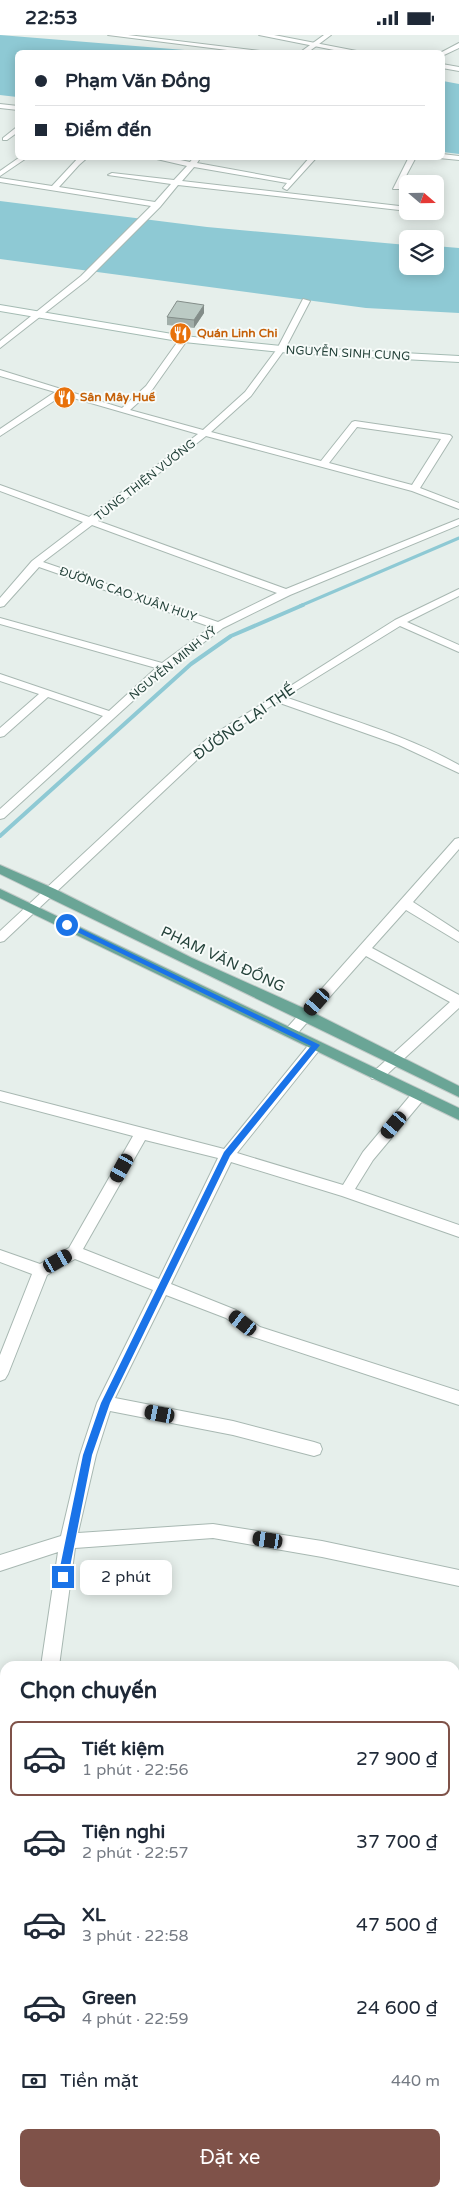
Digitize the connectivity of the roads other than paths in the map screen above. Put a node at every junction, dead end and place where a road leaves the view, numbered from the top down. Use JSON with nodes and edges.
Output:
{"nodes":[{"id":1,"x":111,"y":35,"type":"edge"},
{"id":2,"x":262,"y":35,"type":"edge"},
{"id":3,"x":328,"y":35,"type":"edge"},
{"id":4,"x":312,"y":44,"type":"junction"},
{"id":5,"x":459,"y":45,"type":"edge"},
{"id":6,"x":246,"y":50,"type":"edge"},
{"id":7,"x":305,"y":50,"type":"edge"},
{"id":8,"x":347,"y":50,"type":"edge"},
{"id":9,"x":445,"y":52,"type":"edge"},
{"id":10,"x":445,"y":67,"type":"edge"},
{"id":11,"x":459,"y":69,"type":"edge"},
{"id":12,"x":0,"y":106,"type":"edge"},
{"id":13,"x":15,"y":108,"type":"edge"},
{"id":14,"x":15,"y":130,"type":"edge"},
{"id":15,"x":5,"y":139,"type":"dead end"},
{"id":16,"x":445,"y":156,"type":"edge"},
{"id":17,"x":459,"y":158,"type":"edge"},
{"id":18,"x":21,"y":160,"type":"edge"},
{"id":19,"x":80,"y":160,"type":"edge"},
{"id":20,"x":165,"y":160,"type":"edge"},
{"id":21,"x":195,"y":160,"type":"edge"},
{"id":22,"x":311,"y":160,"type":"edge"},
{"id":23,"x":411,"y":160,"type":"edge"},
{"id":24,"x":190,"y":165,"type":"junction"},
{"id":25,"x":0,"y":175,"type":"edge"},
{"id":26,"x":112,"y":175,"type":"dead end"},
{"id":27,"x":0,"y":180,"type":"edge"},
{"id":28,"x":291,"y":182,"type":"junction"},
{"id":29,"x":177,"y":183,"type":"junction"},
{"id":30,"x":396,"y":187,"type":"dead end"},
{"id":31,"x":53,"y":190,"type":"junction"},
{"id":32,"x":282,"y":195,"type":"junction"},
{"id":33,"x":157,"y":205,"type":"junction"},
{"id":34,"x":399,"y":208,"type":"edge"},
{"id":35,"x":306,"y":301,"type":"dead end"},
{"id":36,"x":0,"y":308,"type":"edge"},
{"id":37,"x":40,"y":315,"type":"junction"},
{"id":38,"x":184,"y":339,"type":"junction"},
{"id":39,"x":0,"y":345,"type":"edge"},
{"id":40,"x":281,"y":349,"type":"junction"},
{"id":41,"x":459,"y":359,"type":"edge"},
{"id":42,"x":0,"y":373,"type":"edge"},
{"id":43,"x":61,"y":392,"type":"junction"},
{"id":44,"x":124,"y":411,"type":"junction"},
{"id":45,"x":206,"y":432,"type":"junction"},
{"id":46,"x":0,"y":433,"type":"edge"},
{"id":47,"x":324,"y":464,"type":"junction"},
{"id":48,"x":0,"y":487,"type":"edge"},
{"id":49,"x":415,"y":489,"type":"junction"},
{"id":50,"x":459,"y":506,"type":"edge"},
{"id":51,"x":90,"y":522,"type":"junction"},
{"id":52,"x":459,"y":522,"type":"edge"},
{"id":53,"x":36,"y":563,"type":"junction"},
{"id":54,"x":459,"y":592,"type":"edge"},
{"id":55,"x":286,"y":593,"type":"junction"},
{"id":56,"x":0,"y":604,"type":"edge"},
{"id":57,"x":0,"y":621,"type":"edge"},
{"id":58,"x":399,"y":622,"type":"junction"},
{"id":59,"x":219,"y":626,"type":"junction"},
{"id":60,"x":459,"y":649,"type":"edge"},
{"id":61,"x":164,"y":667,"type":"junction"},
{"id":62,"x":0,"y":677,"type":"edge"},
{"id":63,"x":45,"y":693,"type":"junction"},
{"id":64,"x":276,"y":698,"type":"junction"},
{"id":65,"x":110,"y":715,"type":"junction"},
{"id":66,"x":0,"y":735,"type":"edge"},
{"id":67,"x":459,"y":770,"type":"edge"},
{"id":68,"x":0,"y":815,"type":"edge"},
{"id":69,"x":457,"y":849,"type":"edge"},
{"id":70,"x":0,"y":869,"type":"edge"},
{"id":71,"x":50,"y":892,"type":"junction"},
{"id":72,"x":0,"y":893,"type":"edge"},
{"id":73,"x":405,"y":903,"type":"junction"},
{"id":74,"x":33,"y":908,"type":"junction"},
{"id":75,"x":0,"y":938,"type":"edge"},
{"id":76,"x":459,"y":938,"type":"edge"},
{"id":77,"x":364,"y":949,"type":"junction"},
{"id":78,"x":459,"y":1001,"type":"edge"},
{"id":79,"x":305,"y":1015,"type":"junction"},
{"id":80,"x":291,"y":1032,"type":"junction"},
{"id":81,"x":316,"y":1045,"type":"junction"},
{"id":82,"x":394,"y":1060,"type":"junction"},
{"id":83,"x":378,"y":1076,"type":"junction"},
{"id":84,"x":459,"y":1092,"type":"edge"},
{"id":85,"x":419,"y":1095,"type":"junction"},
{"id":86,"x":0,"y":1096,"type":"edge"},
{"id":87,"x":459,"y":1114,"type":"edge"},
{"id":88,"x":141,"y":1134,"type":"junction"},
{"id":89,"x":227,"y":1155,"type":"junction"},
{"id":90,"x":346,"y":1191,"type":"junction"},
{"id":91,"x":459,"y":1231,"type":"edge"},
{"id":92,"x":74,"y":1251,"type":"junction"},
{"id":93,"x":0,"y":1256,"type":"edge"},
{"id":94,"x":41,"y":1271,"type":"junction"},
{"id":95,"x":162,"y":1287,"type":"junction"},
{"id":96,"x":0,"y":1374,"type":"edge"},
{"id":97,"x":459,"y":1398,"type":"edge"},
{"id":98,"x":105,"y":1403,"type":"junction"},
{"id":99,"x":314,"y":1449,"type":"dead end"},
{"id":100,"x":68,"y":1541,"type":"junction"},
{"id":101,"x":0,"y":1563,"type":"edge"},
{"id":102,"x":459,"y":1578,"type":"edge"},
{"id":103,"x":51,"y":1661,"type":"edge"}],
"edges":[{"from":1,"to":6,"type":"street"},
{"from":2,"to":4,"type":"main road"},
{"from":3,"to":4,"type":"street"},
{"from":4,"to":7,"type":"street"},
{"from":4,"to":8,"type":"main road"},
{"from":5,"to":9,"type":"street"},
{"from":10,"to":11,"type":"main road"},
{"from":12,"to":13,"type":"street"},
{"from":14,"to":15,"type":"street"},
{"from":16,"to":17,"type":"street"},
{"from":18,"to":25,"type":"street"},
{"from":19,"to":31,"type":"street"},
{"from":20,"to":24,"type":"street"},
{"from":21,"to":24,"type":"street"},
{"from":22,"to":28,"type":"street"},
{"from":23,"to":30,"type":"street"},
{"from":24,"to":28,"type":"street"},
{"from":24,"to":29,"type":"street"},
{"from":26,"to":29,"type":"street"},
{"from":27,"to":31,"type":"street"},
{"from":28,"to":32,"type":"street"},
{"from":29,"to":32,"type":"street"},
{"from":29,"to":33,"type":"street"},
{"from":31,"to":33,"type":"street"},
{"from":32,"to":34,"type":"street"},
{"from":33,"to":37,"type":"street"},
{"from":35,"to":40,"type":"street","name":"TÙNG THIỆN VƯƠNG"},
{"from":36,"to":37,"type":"main road","name":"NGUYỄN SINH CUNG"},
{"from":37,"to":38,"type":"main road","name":"NGUYỄN SINH CUNG"},
{"from":37,"to":39,"type":"street"},
{"from":38,"to":40,"type":"main road","name":"NGUYỄN SINH CUNG"},
{"from":38,"to":44,"type":"street"},
{"from":40,"to":41,"type":"main road","name":"NGUYỄN SINH CUNG"},
{"from":40,"to":45,"type":"street","name":"TÙNG THIỆN VƯƠNG"},
{"from":42,"to":43,"type":"street"},
{"from":43,"to":44,"type":"street"},
{"from":43,"to":46,"type":"street"},
{"from":44,"to":45,"type":"street"},
{"from":45,"to":47,"type":"street"},
{"from":45,"to":51,"type":"street","name":"TÙNG THIỆN VƯƠNG"},
{"from":47,"to":49,"type":"street"},
{"from":47,"to":49,"type":"street"},
{"from":48,"to":51,"type":"street"},
{"from":49,"to":50,"type":"street"},
{"from":51,"to":53,"type":"street","name":"TÙNG THIỆN VƯƠNG"},
{"from":51,"to":55,"type":"street"},
{"from":52,"to":55,"type":"street","name":"NGUYỄN MINH VỸ"},
{"from":53,"to":56,"type":"street","name":"TÙNG THIỆN VƯƠNG"},
{"from":53,"to":59,"type":"street","name":"ĐƯỜNG CAO XUÂN HUY"},
{"from":54,"to":58,"type":"street","name":"ĐƯỜNG LẠI THẾ"},
{"from":55,"to":59,"type":"street","name":"NGUYỄN MINH VỸ"},
{"from":57,"to":61,"type":"street"},
{"from":58,"to":60,"type":"street"},
{"from":58,"to":64,"type":"street","name":"ĐƯỜNG LẠI THẾ"},
{"from":59,"to":61,"type":"street","name":"NGUYỄN MINH VỸ"},
{"from":61,"to":65,"type":"street","name":"NGUYỄN MINH VỸ"},
{"from":62,"to":63,"type":"street"},
{"from":63,"to":65,"type":"street"},
{"from":63,"to":66,"type":"street"},
{"from":64,"to":67,"type":"street"},
{"from":64,"to":71,"type":"street","name":"ĐƯỜNG LẠI THẾ"},
{"from":65,"to":68,"type":"street","name":"NGUYỄN MINH VỸ"},
{"from":69,"to":73,"type":"street"},
{"from":70,"to":71,"type":"main road","name":"PHẠM VĂN ĐỒNG"},
{"from":71,"to":74,"type":"street","name":"ĐƯỜNG LẠI THẾ"},
{"from":71,"to":79,"type":"main road","name":"PHẠM VĂN ĐỒNG"},
{"from":72,"to":74,"type":"main road"},
{"from":73,"to":76,"type":"street"},
{"from":73,"to":77,"type":"street"},
{"from":74,"to":75,"type":"street","name":"ĐƯỜNG LẠI THẾ"},
{"from":74,"to":80,"type":"main road"},
{"from":77,"to":78,"type":"street"},
{"from":77,"to":79,"type":"street"},
{"from":78,"to":82,"type":"street"},
{"from":79,"to":80,"type":"street"},
{"from":79,"to":82,"type":"main road","name":"PHẠM VĂN ĐỒNG"},
{"from":80,"to":81,"type":"main road"},
{"from":81,"to":83,"type":"main road"},
{"from":81,"to":89,"type":"street"},
{"from":82,"to":83,"type":"street"},
{"from":82,"to":84,"type":"main road","name":"PHẠM VĂN ĐỒNG"},
{"from":83,"to":85,"type":"main road"},
{"from":85,"to":87,"type":"main road"},
{"from":85,"to":90,"type":"street"},
{"from":86,"to":88,"type":"street"},
{"from":88,"to":89,"type":"street"},
{"from":88,"to":92,"type":"street"},
{"from":89,"to":90,"type":"street"},
{"from":89,"to":95,"type":"street"},
{"from":90,"to":91,"type":"street"},
{"from":92,"to":94,"type":"street"},
{"from":92,"to":95,"type":"street"},
{"from":93,"to":94,"type":"street"},
{"from":94,"to":96,"type":"street"},
{"from":95,"to":97,"type":"street"},
{"from":95,"to":98,"type":"street"},
{"from":98,"to":99,"type":"street"},
{"from":98,"to":100,"type":"street"},
{"from":100,"to":101,"type":"street"},
{"from":100,"to":102,"type":"street"},
{"from":100,"to":103,"type":"street"}]}
